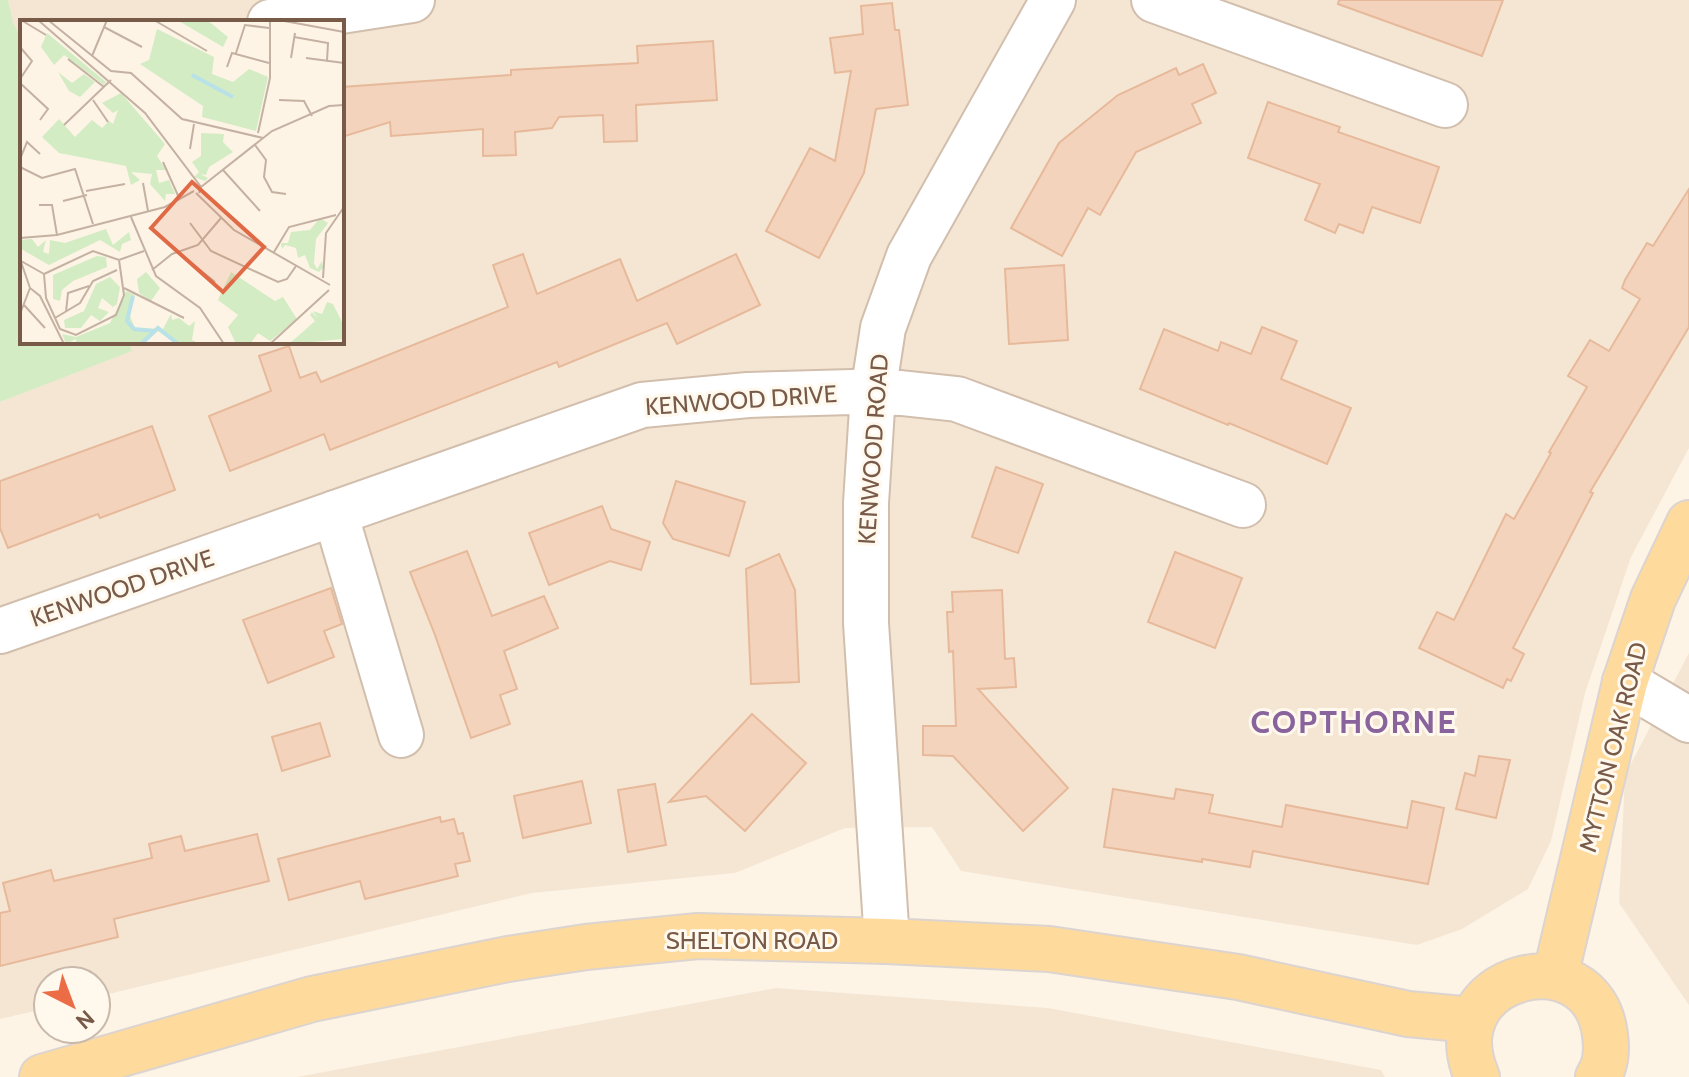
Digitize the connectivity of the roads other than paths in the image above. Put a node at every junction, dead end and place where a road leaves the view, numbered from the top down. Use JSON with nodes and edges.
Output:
{"nodes":[{"id":1,"x":412,"y":0,"type":"edge"},
{"id":2,"x":1053,"y":0,"type":"edge"},
{"id":3,"x":1154,"y":0,"type":"edge"},
{"id":4,"x":283,"y":20,"type":"edge"},
{"id":5,"x":1445,"y":105,"type":"dead end"},
{"id":6,"x":873,"y":393,"type":"junction"},
{"id":7,"x":1243,"y":505,"type":"dead end"},
{"id":8,"x":335,"y":513,"type":"junction"},
{"id":9,"x":1689,"y":523,"type":"edge"},
{"id":10,"x":0,"y":631,"type":"edge"},
{"id":11,"x":1625,"y":682,"type":"junction"},
{"id":12,"x":1689,"y":720,"type":"edge"},
{"id":13,"x":401,"y":735,"type":"dead end"},
{"id":14,"x":887,"y":941,"type":"junction"},
{"id":15,"x":1555,"y":977,"type":"junction"},
{"id":16,"x":1473,"y":1020,"type":"junction"},
{"id":17,"x":1610,"y":1075,"type":"edge"},
{"id":18,"x":42,"y":1077,"type":"edge"},
{"id":19,"x":1477,"y":1077,"type":"edge"}],
"edges":[{"from":1,"to":4,"type":"street"},
{"from":2,"to":6,"type":"street","name":"KENWOOD ROAD"},
{"from":3,"to":5,"type":"street"},
{"from":6,"to":7,"type":"street","name":"KENWOOD DRIVE"},
{"from":6,"to":8,"type":"street","name":"KENWOOD DRIVE"},
{"from":6,"to":14,"type":"street","name":"KENWOOD ROAD"},
{"from":8,"to":10,"type":"street","name":"KENWOOD DRIVE"},
{"from":8,"to":13,"type":"street"},
{"from":9,"to":11,"type":"main road","name":"MYTTON OAK ROAD"},
{"from":11,"to":12,"type":"street"},
{"from":11,"to":15,"type":"main road","name":"MYTTON OAK ROAD"},
{"from":14,"to":16,"type":"main road","name":"SHELTON ROAD"},
{"from":14,"to":18,"type":"main road","name":"SHELTON ROAD"},
{"from":15,"to":16,"type":"main road"},
{"from":15,"to":17,"type":"main road"},
{"from":16,"to":19,"type":"main road"}]}
